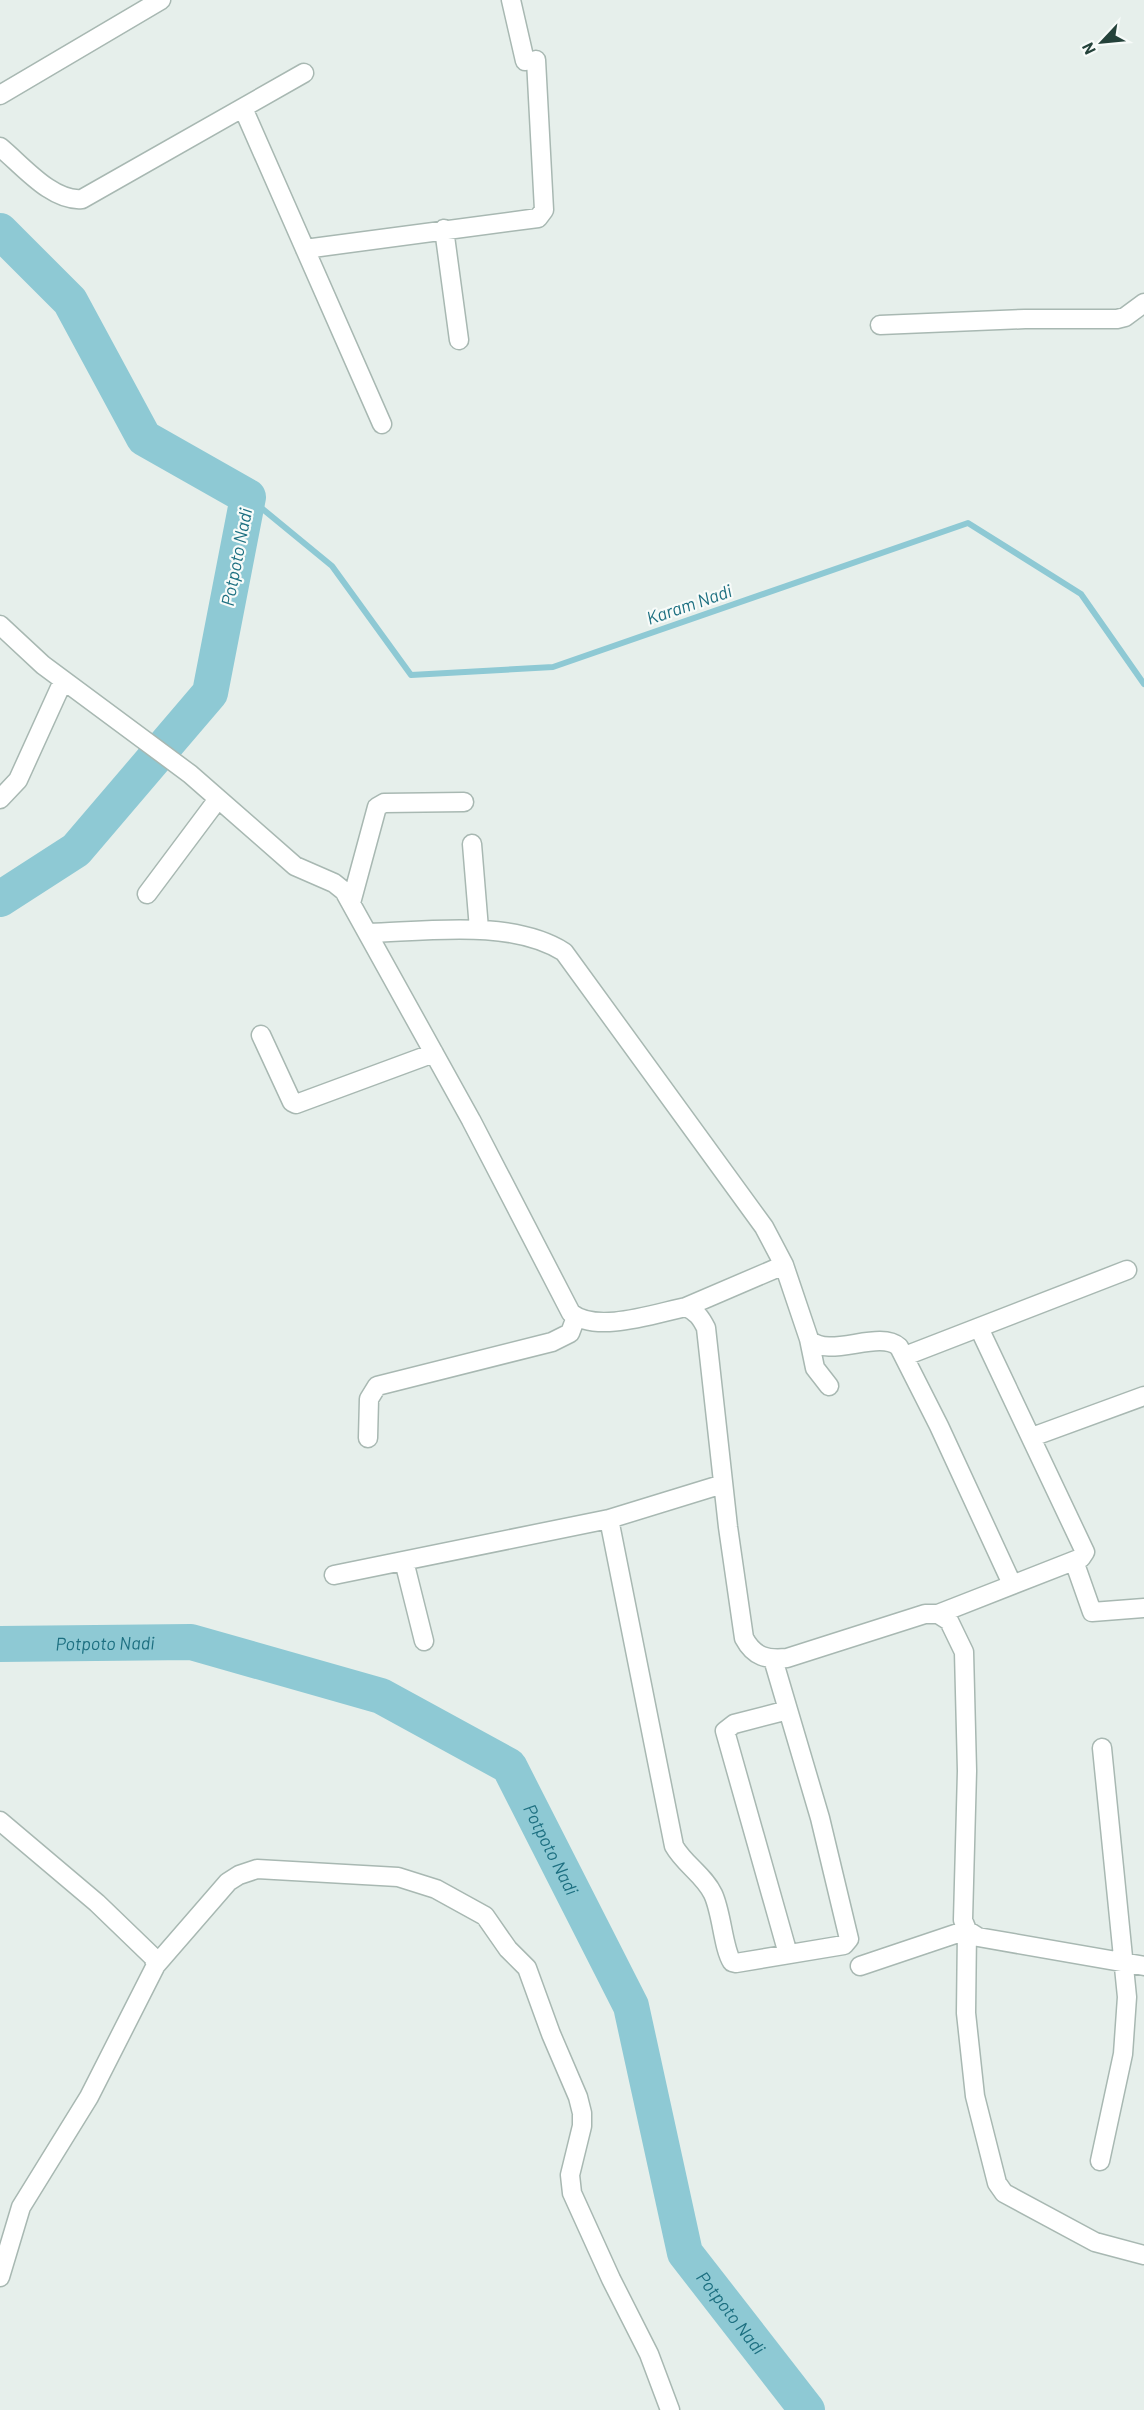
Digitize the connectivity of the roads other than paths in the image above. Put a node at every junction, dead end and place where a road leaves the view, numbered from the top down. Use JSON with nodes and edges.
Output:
{"nodes":[{"id":1,"x":161,"y":0,"type":"edge"},
{"id":2,"x":511,"y":0,"type":"edge"},
{"id":3,"x":304,"y":74,"type":"dead end"},
{"id":4,"x":0,"y":95,"type":"edge"},
{"id":5,"x":243,"y":108,"type":"junction"},
{"id":6,"x":0,"y":147,"type":"edge"},
{"id":7,"x":444,"y":229,"type":"junction"},
{"id":8,"x":305,"y":249,"type":"junction"},
{"id":9,"x":1144,"y":303,"type":"edge"},
{"id":10,"x":880,"y":325,"type":"dead end"},
{"id":11,"x":459,"y":340,"type":"dead end"},
{"id":12,"x":382,"y":424,"type":"dead end"},
{"id":13,"x":0,"y":625,"type":"edge"},
{"id":14,"x":63,"y":681,"type":"junction"},
{"id":15,"x":0,"y":799,"type":"edge"},
{"id":16,"x":218,"y":799,"type":"junction"},
{"id":17,"x":464,"y":802,"type":"dead end"},
{"id":18,"x":472,"y":844,"type":"dead end"},
{"id":19,"x":147,"y":894,"type":"dead end"},
{"id":20,"x":351,"y":903,"type":"junction"},
{"id":21,"x":479,"y":929,"type":"junction"},
{"id":22,"x":369,"y":933,"type":"junction"},
{"id":23,"x":261,"y":1035,"type":"dead end"},
{"id":24,"x":434,"y":1053,"type":"junction"},
{"id":25,"x":783,"y":1265,"type":"junction"},
{"id":26,"x":1127,"y":1270,"type":"dead end"},
{"id":27,"x":686,"y":1307,"type":"junction"},
{"id":28,"x":576,"y":1317,"type":"junction"},
{"id":29,"x":979,"y":1328,"type":"junction"},
{"id":30,"x":809,"y":1339,"type":"junction"},
{"id":31,"x":905,"y":1356,"type":"junction"},
{"id":32,"x":829,"y":1386,"type":"dead end"},
{"id":33,"x":1144,"y":1396,"type":"edge"},
{"id":34,"x":1032,"y":1437,"type":"junction"},
{"id":35,"x":369,"y":1438,"type":"dead end"},
{"id":36,"x":723,"y":1484,"type":"junction"},
{"id":37,"x":609,"y":1519,"type":"junction"},
{"id":38,"x":404,"y":1561,"type":"junction"},
{"id":39,"x":1074,"y":1561,"type":"junction"},
{"id":40,"x":334,"y":1575,"type":"dead end"},
{"id":41,"x":1012,"y":1584,"type":"junction"},
{"id":42,"x":1144,"y":1608,"type":"edge"},
{"id":43,"x":938,"y":1614,"type":"junction"},
{"id":44,"x":424,"y":1641,"type":"dead end"},
{"id":45,"x":773,"y":1659,"type":"junction"},
{"id":46,"x":788,"y":1710,"type":"junction"},
{"id":47,"x":1102,"y":1748,"type":"dead end"},
{"id":48,"x":0,"y":1821,"type":"edge"},
{"id":49,"x":967,"y":1930,"type":"junction"},
{"id":50,"x":794,"y":1958,"type":"junction"},
{"id":51,"x":155,"y":1961,"type":"junction"},
{"id":52,"x":1123,"y":1962,"type":"junction"},
{"id":53,"x":860,"y":1966,"type":"dead end"},
{"id":54,"x":1144,"y":1966,"type":"edge"},
{"id":55,"x":1100,"y":2161,"type":"dead end"},
{"id":56,"x":1144,"y":2255,"type":"edge"},
{"id":57,"x":0,"y":2277,"type":"edge"},
{"id":58,"x":670,"y":2410,"type":"edge"}],
"edges":[{"from":1,"to":4,"type":"street"},
{"from":2,"to":7,"type":"street"},
{"from":3,"to":5,"type":"street"},
{"from":5,"to":6,"type":"street"},
{"from":5,"to":8,"type":"street"},
{"from":7,"to":8,"type":"street"},
{"from":7,"to":11,"type":"street"},
{"from":8,"to":12,"type":"street"},
{"from":9,"to":10,"type":"street"},
{"from":13,"to":14,"type":"street"},
{"from":14,"to":15,"type":"street"},
{"from":14,"to":16,"type":"street"},
{"from":16,"to":19,"type":"street"},
{"from":16,"to":20,"type":"street"},
{"from":17,"to":20,"type":"street"},
{"from":18,"to":21,"type":"street"},
{"from":20,"to":22,"type":"street"},
{"from":21,"to":22,"type":"street"},
{"from":21,"to":25,"type":"street"},
{"from":22,"to":24,"type":"street"},
{"from":23,"to":24,"type":"street"},
{"from":24,"to":28,"type":"street"},
{"from":25,"to":27,"type":"street"},
{"from":25,"to":30,"type":"street"},
{"from":26,"to":29,"type":"street"},
{"from":27,"to":28,"type":"street"},
{"from":27,"to":36,"type":"street"},
{"from":28,"to":35,"type":"street"},
{"from":29,"to":31,"type":"street"},
{"from":29,"to":34,"type":"street"},
{"from":30,"to":31,"type":"street"},
{"from":30,"to":32,"type":"street"},
{"from":31,"to":41,"type":"street"},
{"from":33,"to":34,"type":"street"},
{"from":34,"to":39,"type":"street"},
{"from":36,"to":37,"type":"street"},
{"from":36,"to":45,"type":"street"},
{"from":37,"to":38,"type":"street"},
{"from":37,"to":50,"type":"street"},
{"from":38,"to":40,"type":"street"},
{"from":38,"to":44,"type":"street"},
{"from":39,"to":41,"type":"street"},
{"from":39,"to":42,"type":"street"},
{"from":41,"to":43,"type":"street"},
{"from":43,"to":45,"type":"street"},
{"from":43,"to":49,"type":"street"},
{"from":45,"to":46,"type":"street"},
{"from":46,"to":50,"type":"street"},
{"from":46,"to":50,"type":"street"},
{"from":47,"to":52,"type":"street"},
{"from":48,"to":51,"type":"street"},
{"from":49,"to":52,"type":"street"},
{"from":49,"to":53,"type":"street"},
{"from":49,"to":56,"type":"street"},
{"from":51,"to":57,"type":"street"},
{"from":51,"to":58,"type":"street"},
{"from":52,"to":54,"type":"street"},
{"from":52,"to":55,"type":"street"}]}
